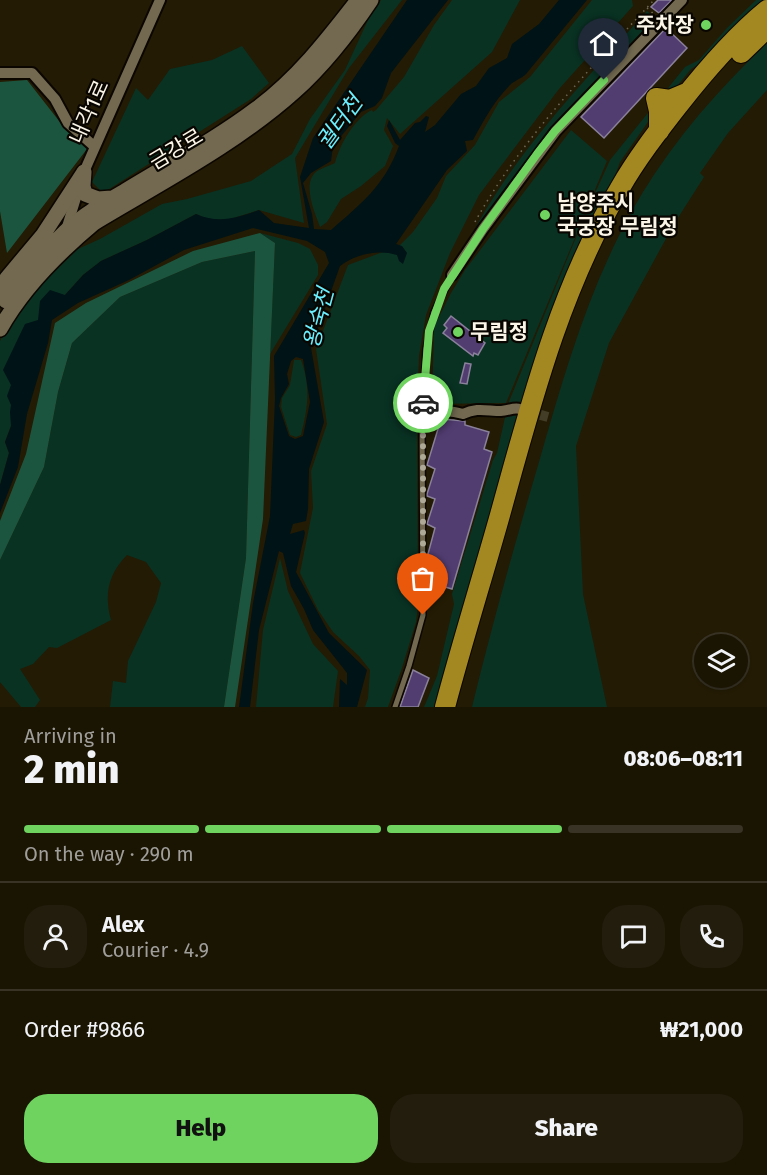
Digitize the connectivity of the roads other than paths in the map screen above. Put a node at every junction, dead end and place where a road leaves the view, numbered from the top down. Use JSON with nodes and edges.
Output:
{"nodes":[{"id":1,"x":160,"y":0,"type":"edge"},
{"id":2,"x":358,"y":0,"type":"edge"},
{"id":3,"x":371,"y":0,"type":"edge"},
{"id":4,"x":682,"y":0,"type":"edge"},
{"id":5,"x":767,"y":10,"type":"edge"},
{"id":6,"x":767,"y":28,"type":"edge"},
{"id":7,"x":0,"y":73,"type":"edge"},
{"id":8,"x":95,"y":147,"type":"junction"},
{"id":9,"x":84,"y":172,"type":"junction"},
{"id":10,"x":113,"y":198,"type":"junction"},
{"id":11,"x":69,"y":236,"type":"junction"},
{"id":12,"x":452,"y":274,"type":"joint"},
{"id":13,"x":2,"y":279,"type":"edge"},
{"id":14,"x":0,"y":308,"type":"edge"},
{"id":15,"x":0,"y":329,"type":"edge"},
{"id":16,"x":520,"y":409,"type":"tunnel mouth"},
{"id":17,"x":422,"y":418,"type":"junction"},
{"id":18,"x":395,"y":707,"type":"edge"},
{"id":19,"x":445,"y":707,"type":"edge"},
{"id":20,"x":458,"y":707,"type":"edge"}],
"edges":[{"from":1,"to":8,"type":"street","name":"내각1로"},
{"from":2,"to":10,"type":"main road","name":"금강로"},
{"from":3,"to":11,"type":"main road","name":"금강로"},
{"from":4,"to":12,"type":"street"},
{"from":5,"to":19,"type":"highway"},
{"from":6,"to":20,"type":"highway"},
{"from":7,"to":8,"type":"street"},
{"from":8,"to":9,"type":"street","name":"내각1로"},
{"from":9,"to":10,"type":"main road"},
{"from":9,"to":11,"type":"street","name":"내각1로"},
{"from":9,"to":13,"type":"main road"},
{"from":10,"to":11,"type":"main road","name":"금강로"},
{"from":11,"to":14,"type":"main road","name":"금강로"},
{"from":11,"to":15,"type":"main road","name":"금강로"},
{"from":12,"to":17,"type":"lane"},
{"from":16,"to":17,"type":"street"},
{"from":17,"to":18,"type":"lane"}]}
